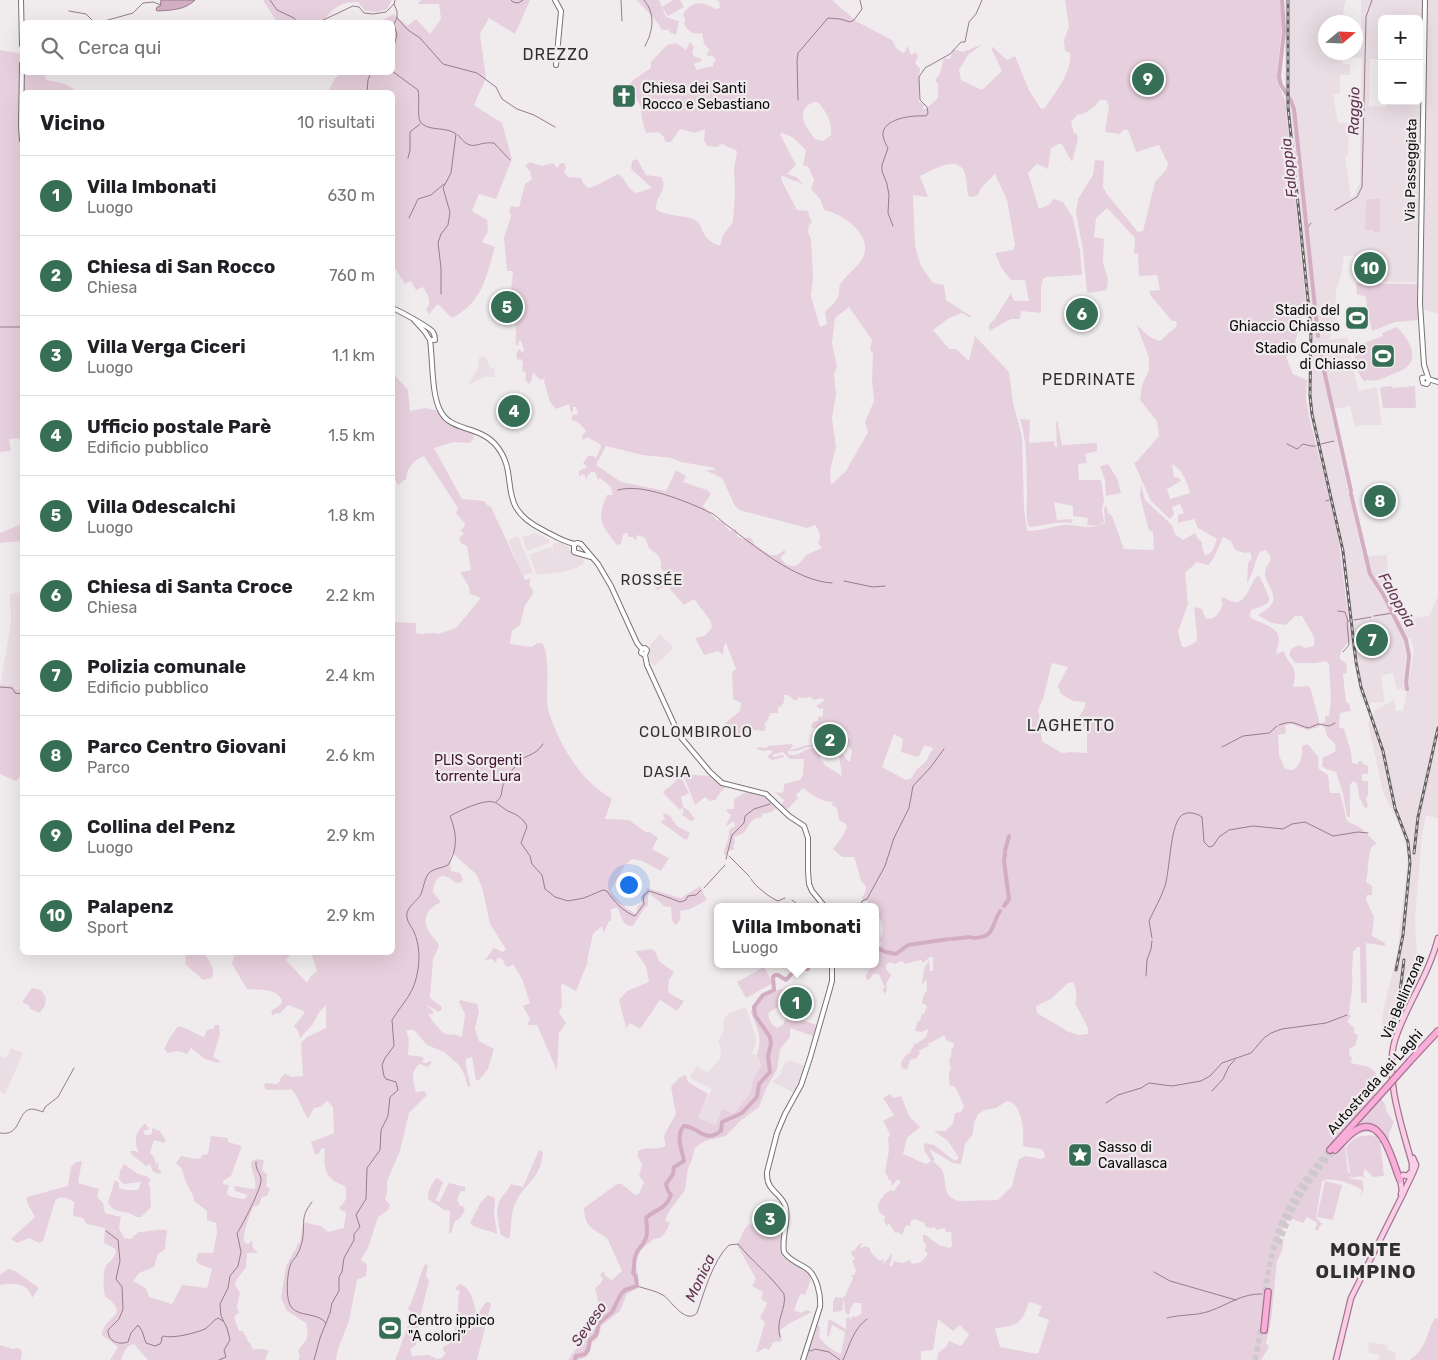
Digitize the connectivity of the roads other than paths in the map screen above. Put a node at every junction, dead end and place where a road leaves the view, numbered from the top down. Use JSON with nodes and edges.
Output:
{"nodes":[{"id":1,"x":555,"y":0,"type":"edge"},
{"id":2,"x":1425,"y":0,"type":"edge"},
{"id":3,"x":22,"y":1,"type":"edge"},
{"id":4,"x":22,"y":20,"type":"edge"},
{"id":5,"x":556,"y":65,"type":"dead end"},
{"id":6,"x":22,"y":75,"type":"edge"},
{"id":7,"x":22,"y":90,"type":"edge"},
{"id":8,"x":403,"y":307,"type":"dead end"},
{"id":9,"x":395,"y":309,"type":"edge"},
{"id":10,"x":399,"y":310,"type":"junction"},
{"id":11,"x":414,"y":320,"type":"junction"},
{"id":12,"x":429,"y":329,"type":"junction"},
{"id":13,"x":426,"y":334,"type":"junction"},
{"id":14,"x":432,"y":340,"type":"junction"},
{"id":15,"x":1438,"y":382,"type":"edge"},
{"id":16,"x":566,"y":542,"type":"junction"},
{"id":17,"x":575,"y":544,"type":"junction"},
{"id":18,"x":583,"y":548,"type":"junction"},
{"id":19,"x":573,"y":550,"type":"junction"},
{"id":20,"x":579,"y":553,"type":"junction"},
{"id":21,"x":591,"y":557,"type":"junction"},
{"id":22,"x":822,"y":903,"type":"edge"},
{"id":23,"x":1438,"y":938,"type":"edge"},
{"id":24,"x":834,"y":968,"type":"edge"},
{"id":25,"x":1438,"y":1031,"type":"edge"},
{"id":26,"x":1438,"y":1035,"type":"edge"},
{"id":27,"x":1411,"y":1063,"type":"junction"},
{"id":28,"x":1413,"y":1163,"type":"junction"},
{"id":29,"x":1407,"y":1176,"type":"junction"},
{"id":30,"x":1404,"y":1182,"type":"junction"},
{"id":31,"x":1267,"y":1292,"type":"tunnel mouth"},
{"id":32,"x":1262,"y":1330,"type":"tunnel mouth"},
{"id":33,"x":803,"y":1360,"type":"edge"},
{"id":34,"x":1336,"y":1360,"type":"edge"}],
"edges":[{"from":1,"to":5,"type":"main road"},
{"from":2,"to":15,"type":"main road","name":"Via Passeggiata"},
{"from":3,"to":4,"type":"main road"},
{"from":6,"to":7,"type":"main road"},
{"from":8,"to":10,"type":"main road"},
{"from":9,"to":10,"type":"main road"},
{"from":10,"to":11,"type":"main road"},
{"from":11,"to":12,"type":"main road"},
{"from":11,"to":13,"type":"main road"},
{"from":12,"to":13,"type":"main road"},
{"from":12,"to":14,"type":"main road"},
{"from":13,"to":14,"type":"main road"},
{"from":14,"to":16,"type":"main road"},
{"from":16,"to":17,"type":"main road"},
{"from":16,"to":19,"type":"main road"},
{"from":17,"to":18,"type":"main road"},
{"from":17,"to":19,"type":"main road"},
{"from":18,"to":20,"type":"main road"},
{"from":18,"to":21,"type":"main road"},
{"from":19,"to":20,"type":"main road"},
{"from":20,"to":21,"type":"main road"},
{"from":21,"to":22,"type":"main road"},
{"from":23,"to":28,"type":"main road","name":"Via Bellinzona"},
{"from":24,"to":33,"type":"main road"},
{"from":25,"to":27,"type":"highway","name":"Autostrada dei Laghi"},
{"from":26,"to":27,"type":"highway","name":"Autostrada dei Laghi"},
{"from":27,"to":30,"type":"highway","name":"Autostrada dei Laghi","bridge":true},
{"from":28,"to":29,"type":"main road"},
{"from":28,"to":30,"type":"main road"},
{"from":29,"to":30,"type":"main road"},
{"from":29,"to":30,"type":"main road"},
{"from":30,"to":34,"type":"main road"},
{"from":31,"to":32,"type":"highway"}]}
